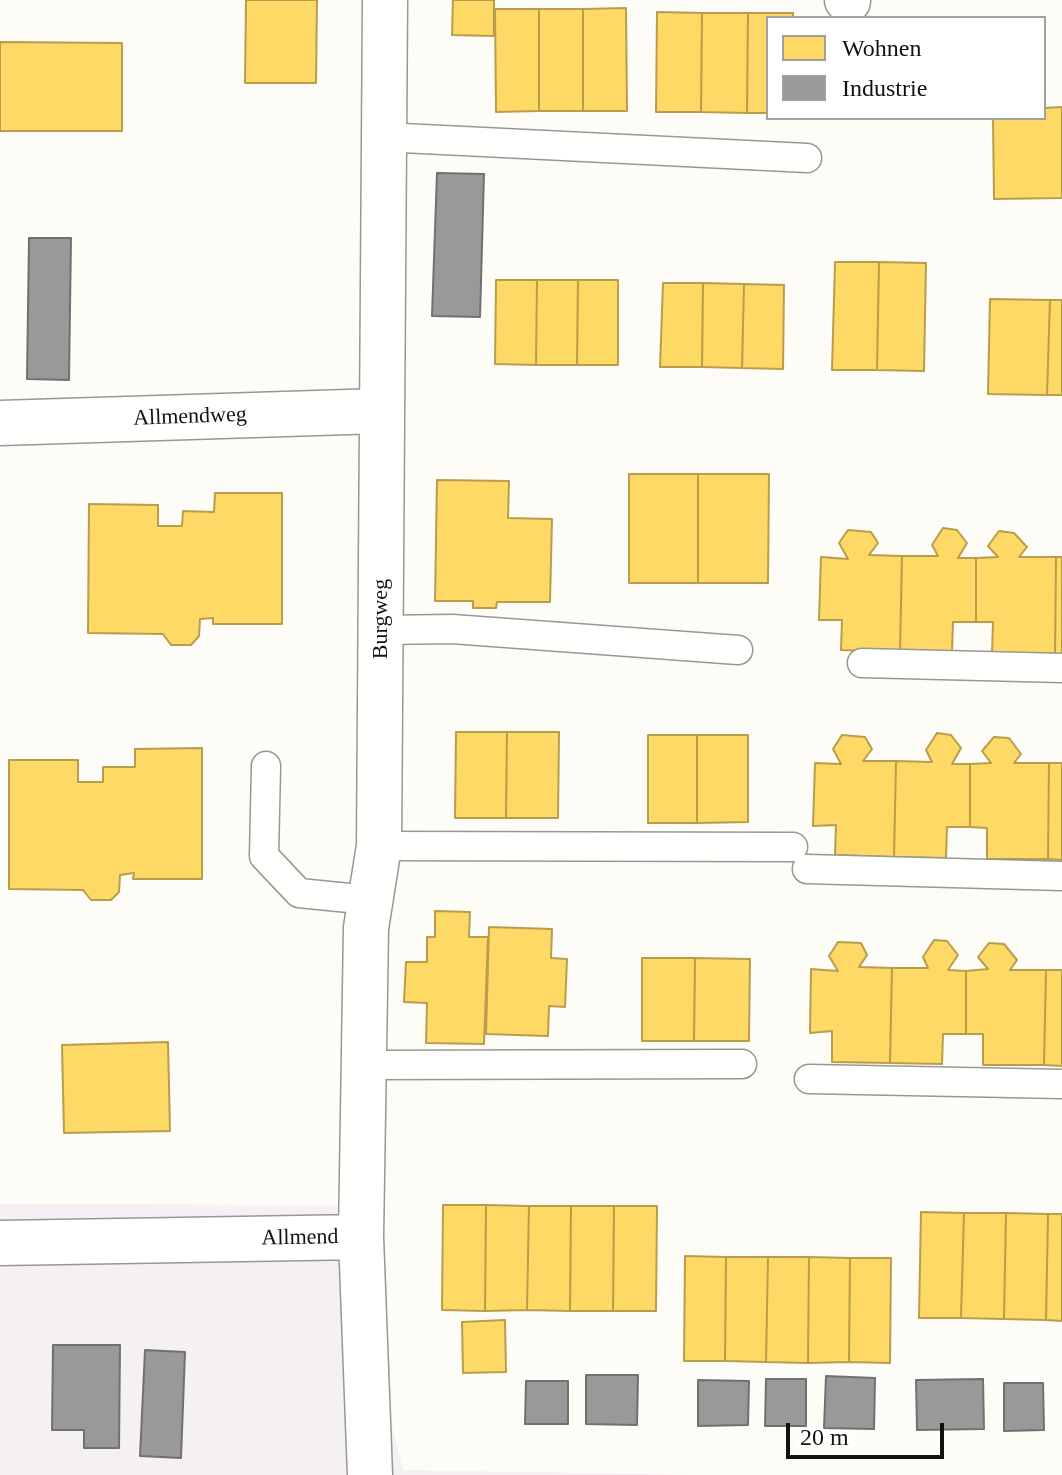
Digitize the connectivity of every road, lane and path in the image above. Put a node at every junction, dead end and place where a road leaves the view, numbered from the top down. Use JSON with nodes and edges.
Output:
{"nodes":[{"id":1,"x":385,"y":0,"type":"edge"},
{"id":2,"x":382,"y":137,"type":"junction"},
{"id":3,"x":807,"y":158,"type":"dead end"},
{"id":4,"x":380,"y":411,"type":"junction"},
{"id":5,"x":0,"y":423,"type":"edge"},
{"id":6,"x":381,"y":630,"type":"junction"},
{"id":7,"x":738,"y":650,"type":"dead end"},
{"id":8,"x":862,"y":663,"type":"dead end"},
{"id":9,"x":1062,"y":668,"type":"edge"},
{"id":10,"x":266,"y":766,"type":"dead end"},
{"id":11,"x":379,"y":846,"type":"junction"},
{"id":12,"x":1062,"y":876,"type":"edge"},
{"id":13,"x":369,"y":900,"type":"junction"},
{"id":14,"x":742,"y":1064,"type":"dead end"},
{"id":15,"x":366,"y":1065,"type":"junction"},
{"id":16,"x":809,"y":1079,"type":"dead end"},
{"id":17,"x":1062,"y":1084,"type":"edge"},
{"id":18,"x":361,"y":1237,"type":"junction"},
{"id":19,"x":0,"y":1243,"type":"edge"},
{"id":20,"x":370,"y":1475,"type":"edge"}],
"edges":[{"from":1,"to":2,"type":"street","name":"Burgweg"},
{"from":2,"to":3,"type":"lane"},
{"from":2,"to":4,"type":"street","name":"Burgweg"},
{"from":4,"to":5,"type":"street","name":"Allmendweg"},
{"from":4,"to":6,"type":"street","name":"Burgweg"},
{"from":6,"to":7,"type":"lane"},
{"from":6,"to":11,"type":"street","name":"Burgweg"},
{"from":8,"to":9,"type":"lane"},
{"from":10,"to":13,"type":"lane"},
{"from":11,"to":12,"type":"lane"},
{"from":11,"to":13,"type":"street","name":"Burgweg"},
{"from":13,"to":15,"type":"street","name":"Burgweg"},
{"from":14,"to":15,"type":"lane"},
{"from":15,"to":18,"type":"street","name":"Burgweg"},
{"from":16,"to":17,"type":"lane"},
{"from":18,"to":19,"type":"street","name":"Allmend"},
{"from":18,"to":20,"type":"street","name":"Allmend"}]}
